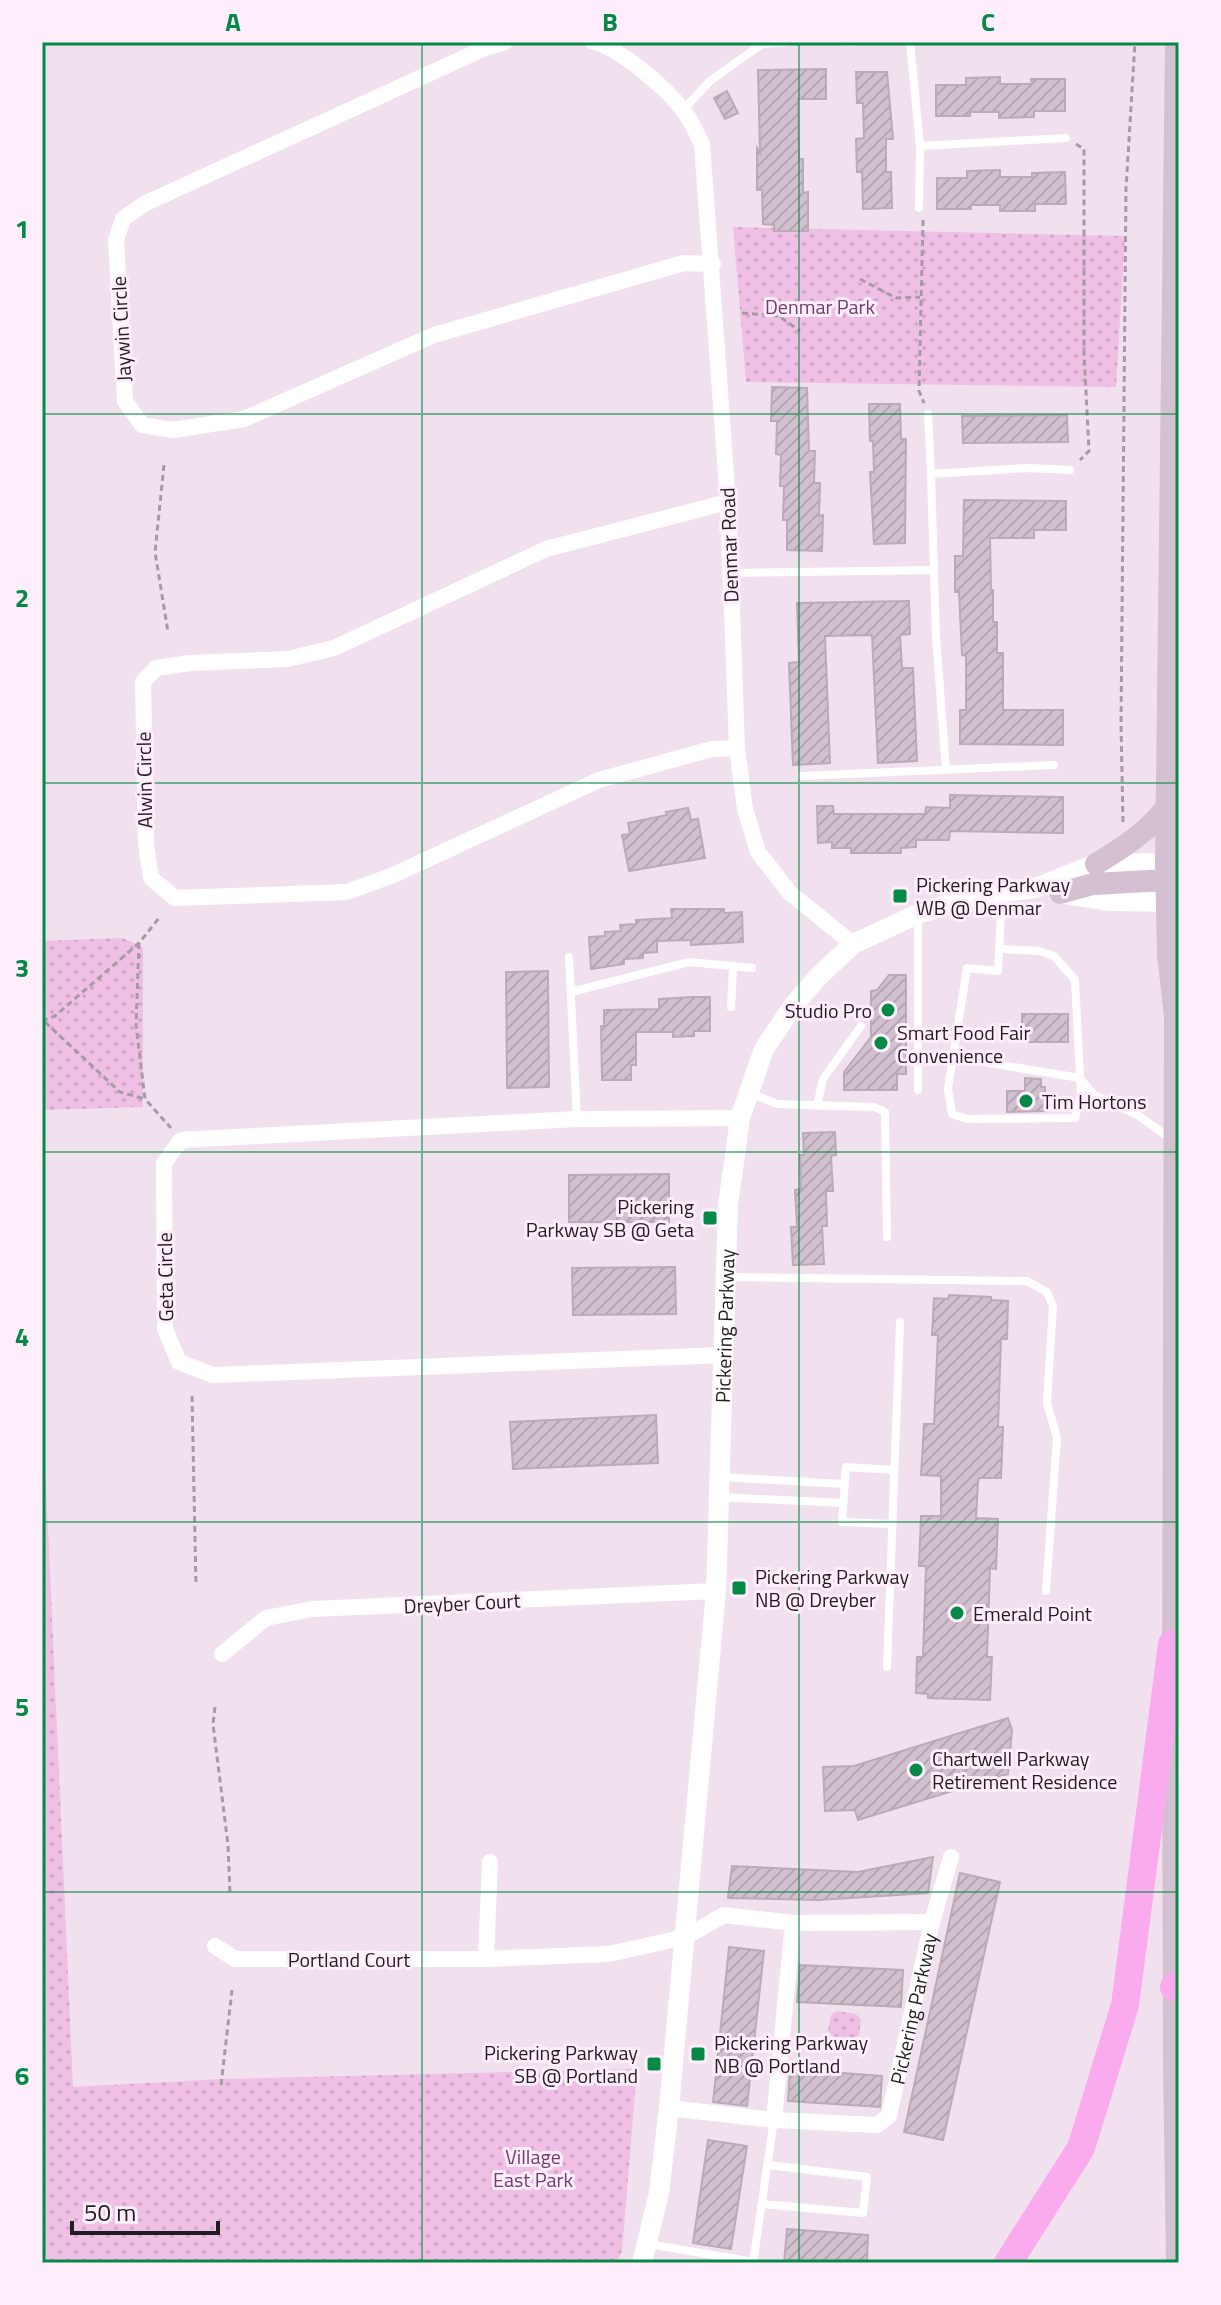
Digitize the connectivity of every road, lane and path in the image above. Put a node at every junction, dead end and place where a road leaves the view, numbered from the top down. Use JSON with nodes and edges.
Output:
{"nodes":[{"id":1,"x":505,"y":42,"type":"edge"},
{"id":2,"x":593,"y":42,"type":"edge"},
{"id":3,"x":786,"y":42,"type":"edge"},
{"id":4,"x":846,"y":42,"type":"edge"},
{"id":5,"x":855,"y":42,"type":"edge"},
{"id":6,"x":910,"y":42,"type":"edge"},
{"id":7,"x":1135,"y":42,"type":"edge"},
{"id":8,"x":1176,"y":42,"type":"edge"},
{"id":9,"x":762,"y":43,"type":"edge"},
{"id":10,"x":482,"y":45,"type":"edge"},
{"id":11,"x":683,"y":110,"type":"junction"},
{"id":12,"x":1066,"y":138,"type":"joint"},
{"id":13,"x":920,"y":146,"type":"junction"},
{"id":14,"x":919,"y":208,"type":"joint"},
{"id":15,"x":713,"y":264,"type":"junction"},
{"id":16,"x":860,"y":279,"type":"dead end"},
{"id":17,"x":920,"y":297,"type":"junction"},
{"id":18,"x":742,"y":313,"type":"dead end"},
{"id":19,"x":800,"y":331,"type":"dead end"},
{"id":20,"x":1175,"y":409,"type":"edge"},
{"id":21,"x":928,"y":414,"type":"joint"},
{"id":22,"x":164,"y":465,"type":"dead end"},
{"id":23,"x":1070,"y":470,"type":"joint"},
{"id":24,"x":931,"y":474,"type":"junction"},
{"id":25,"x":728,"y":502,"type":"junction"},
{"id":26,"x":933,"y":570,"type":"junction"},
{"id":27,"x":729,"y":573,"type":"junction"},
{"id":28,"x":168,"y":632,"type":"dead end"},
{"id":29,"x":737,"y":748,"type":"junction"},
{"id":30,"x":1054,"y":765,"type":"dead end"},
{"id":31,"x":946,"y":769,"type":"junction"},
{"id":32,"x":802,"y":776,"type":"dead end"},
{"id":33,"x":1168,"y":805,"type":"junction"},
{"id":34,"x":1125,"y":828,"type":"dead end"},
{"id":35,"x":1096,"y":864,"type":"junction"},
{"id":36,"x":1173,"y":881,"type":"edge"},
{"id":37,"x":1035,"y":888,"type":"junction"},
{"id":38,"x":1002,"y":892,"type":"junction"},
{"id":39,"x":1060,"y":893,"type":"joint"},
{"id":40,"x":918,"y":914,"type":"junction"},
{"id":41,"x":159,"y":918,"type":"dead end"},
{"id":42,"x":139,"y":943,"type":"junction"},
{"id":43,"x":853,"y":944,"type":"junction"},
{"id":44,"x":999,"y":949,"type":"junction"},
{"id":45,"x":569,"y":957,"type":"dead end"},
{"id":46,"x":733,"y":967,"type":"junction"},
{"id":47,"x":752,"y":968,"type":"dead end"},
{"id":48,"x":571,"y":992,"type":"junction"},
{"id":49,"x":731,"y":1007,"type":"dead end"},
{"id":50,"x":43,"y":1021,"type":"edge"},
{"id":51,"x":861,"y":1026,"type":"dead end"},
{"id":52,"x":953,"y":1057,"type":"junction"},
{"id":53,"x":1080,"y":1078,"type":"junction"},
{"id":54,"x":918,"y":1090,"type":"dead end"},
{"id":55,"x":749,"y":1092,"type":"junction"},
{"id":56,"x":145,"y":1099,"type":"junction"},
{"id":57,"x":817,"y":1106,"type":"junction"},
{"id":58,"x":740,"y":1118,"type":"junction"},
{"id":59,"x":577,"y":1119,"type":"junction"},
{"id":60,"x":181,"y":1140,"type":"junction"},
{"id":61,"x":1174,"y":1142,"type":"junction"},
{"id":62,"x":887,"y":1237,"type":"dead end"},
{"id":63,"x":726,"y":1277,"type":"junction"},
{"id":64,"x":900,"y":1322,"type":"dead end"},
{"id":65,"x":724,"y":1355,"type":"junction"},
{"id":66,"x":192,"y":1396,"type":"dead end"},
{"id":67,"x":894,"y":1470,"type":"junction"},
{"id":68,"x":844,"y":1484,"type":"junction"},
{"id":69,"x":719,"y":1486,"type":"junction"},
{"id":70,"x":843,"y":1503,"type":"junction"},
{"id":71,"x":892,"y":1524,"type":"junction"},
{"id":72,"x":196,"y":1586,"type":"dead end"},
{"id":73,"x":716,"y":1591,"type":"junction"},
{"id":74,"x":1046,"y":1591,"type":"dead end"},
{"id":75,"x":1172,"y":1644,"type":"junction"},
{"id":76,"x":222,"y":1654,"type":"dead end"},
{"id":77,"x":887,"y":1667,"type":"dead end"},
{"id":78,"x":215,"y":1707,"type":"dead end"},
{"id":79,"x":951,"y":1857,"type":"dead end"},
{"id":80,"x":490,"y":1862,"type":"dead end"},
{"id":81,"x":230,"y":1894,"type":"dead end"},
{"id":82,"x":932,"y":1922,"type":"junction"},
{"id":83,"x":793,"y":1923,"type":"junction"},
{"id":84,"x":685,"y":1937,"type":"junction"},
{"id":85,"x":215,"y":1946,"type":"dead end"},
{"id":86,"x":486,"y":1959,"type":"junction"},
{"id":87,"x":1176,"y":1986,"type":"edge"},
{"id":88,"x":232,"y":1990,"type":"dead end"},
{"id":89,"x":221,"y":2085,"type":"dead end"},
{"id":90,"x":669,"y":2108,"type":"junction"},
{"id":91,"x":774,"y":2120,"type":"junction"},
{"id":92,"x":768,"y":2165,"type":"junction"},
{"id":93,"x":762,"y":2204,"type":"junction"},
{"id":94,"x":644,"y":2253,"type":"edge"},
{"id":95,"x":754,"y":2262,"type":"edge"},
{"id":96,"x":1008,"y":2263,"type":"edge"},
{"id":97,"x":1177,"y":2263,"type":"edge"}],
"edges":[{"from":1,"to":10,"type":"street"},
{"from":2,"to":11,"type":"street","name":"Denmar Road"},
{"from":3,"to":9,"type":"lane"},
{"from":4,"to":5,"type":"lane"},
{"from":6,"to":13,"type":"lane"},
{"from":7,"to":34,"type":"path"},
{"from":8,"to":20,"type":"main road"},
{"from":9,"to":11,"type":"lane"},
{"from":10,"to":15,"type":"street","name":"Jaywin Circle"},
{"from":11,"to":15,"type":"street","name":"Denmar Road"},
{"from":12,"to":13,"type":"lane"},
{"from":12,"to":23,"type":"path"},
{"from":13,"to":14,"type":"lane"},
{"from":14,"to":17,"type":"path"},
{"from":15,"to":25,"type":"street","name":"Denmar Road"},
{"from":16,"to":17,"type":"path"},
{"from":17,"to":21,"type":"path"},
{"from":18,"to":19,"type":"path"},
{"from":20,"to":33,"type":"main road"},
{"from":21,"to":24,"type":"lane"},
{"from":22,"to":28,"type":"path"},
{"from":23,"to":24,"type":"lane"},
{"from":24,"to":26,"type":"lane"},
{"from":25,"to":27,"type":"street","name":"Denmar Road"},
{"from":25,"to":29,"type":"street","name":"Alwin Circle"},
{"from":26,"to":27,"type":"lane"},
{"from":26,"to":31,"type":"lane"},
{"from":27,"to":29,"type":"street","name":"Denmar Road"},
{"from":29,"to":43,"type":"street","name":"Denmar Road"},
{"from":30,"to":31,"type":"lane"},
{"from":31,"to":32,"type":"lane"},
{"from":33,"to":35,"type":"main road"},
{"from":33,"to":36,"type":"main road"},
{"from":35,"to":36,"type":"street","name":"Pickering Parkway"},
{"from":35,"to":37,"type":"street","name":"Pickering Parkway"},
{"from":36,"to":39,"type":"main road"},
{"from":36,"to":61,"type":"main road"},
{"from":37,"to":38,"type":"street","name":"Pickering Parkway"},
{"from":37,"to":39,"type":"street","name":"Pickering Parkway"},
{"from":38,"to":40,"type":"street","name":"Pickering Parkway"},
{"from":38,"to":44,"type":"lane"},
{"from":40,"to":43,"type":"street","name":"Pickering Parkway"},
{"from":40,"to":54,"type":"lane"},
{"from":41,"to":42,"type":"path"},
{"from":42,"to":50,"type":"path"},
{"from":42,"to":56,"type":"path"},
{"from":43,"to":55,"type":"street","name":"Pickering Parkway"},
{"from":44,"to":52,"type":"lane"},
{"from":44,"to":53,"type":"lane"},
{"from":45,"to":48,"type":"lane"},
{"from":46,"to":47,"type":"lane"},
{"from":46,"to":48,"type":"lane"},
{"from":46,"to":49,"type":"lane"},
{"from":48,"to":59,"type":"lane"},
{"from":50,"to":56,"type":"path"},
{"from":51,"to":57,"type":"lane"},
{"from":52,"to":53,"type":"lane"},
{"from":52,"to":53,"type":"lane"},
{"from":53,"to":61,"type":"lane"},
{"from":55,"to":57,"type":"lane"},
{"from":55,"to":58,"type":"street","name":"Pickering Parkway"},
{"from":56,"to":60,"type":"path"},
{"from":57,"to":62,"type":"lane"},
{"from":58,"to":59,"type":"street"},
{"from":58,"to":63,"type":"street","name":"Pickering Parkway"},
{"from":59,"to":60,"type":"street"},
{"from":60,"to":65,"type":"street","name":"Geta Circle"},
{"from":61,"to":75,"type":"main road"},
{"from":63,"to":65,"type":"street","name":"Pickering Parkway"},
{"from":63,"to":74,"type":"lane"},
{"from":64,"to":67,"type":"lane"},
{"from":65,"to":69,"type":"street","name":"Pickering Parkway"},
{"from":66,"to":72,"type":"path"},
{"from":67,"to":68,"type":"lane"},
{"from":67,"to":71,"type":"lane"},
{"from":68,"to":69,"type":"lane"},
{"from":68,"to":70,"type":"lane"},
{"from":69,"to":70,"type":"lane"},
{"from":69,"to":73,"type":"street","name":"Pickering Parkway"},
{"from":70,"to":71,"type":"lane"},
{"from":71,"to":77,"type":"lane"},
{"from":73,"to":76,"type":"street","name":"Dreyber Court"},
{"from":73,"to":84,"type":"street","name":"Pickering Parkway"},
{"from":75,"to":87,"type":"main road"},
{"from":75,"to":96,"type":"highway"},
{"from":78,"to":81,"type":"path"},
{"from":79,"to":82,"type":"street"},
{"from":80,"to":86,"type":"street"},
{"from":82,"to":83,"type":"street","name":"Pickering Parkway"},
{"from":82,"to":91,"type":"street","name":"Pickering Parkway"},
{"from":83,"to":84,"type":"street","name":"Pickering Parkway"},
{"from":83,"to":91,"type":"street","name":"Pickering Parkway"},
{"from":84,"to":86,"type":"street","name":"Portland Court"},
{"from":84,"to":90,"type":"street","name":"Pickering Parkway"},
{"from":85,"to":86,"type":"street","name":"Portland Court"},
{"from":87,"to":97,"type":"main road"},
{"from":88,"to":89,"type":"path"},
{"from":90,"to":91,"type":"street","name":"Pickering Parkway"},
{"from":90,"to":94,"type":"street","name":"Pickering Parkway"},
{"from":91,"to":92,"type":"lane","name":"Pickering Parkway"},
{"from":92,"to":93,"type":"lane","name":"Pickering Parkway"},
{"from":92,"to":93,"type":"lane"},
{"from":93,"to":95,"type":"lane","name":"Pickering Parkway"},
{"from":94,"to":95,"type":"lane","name":"Pickering Parkway"}]}
